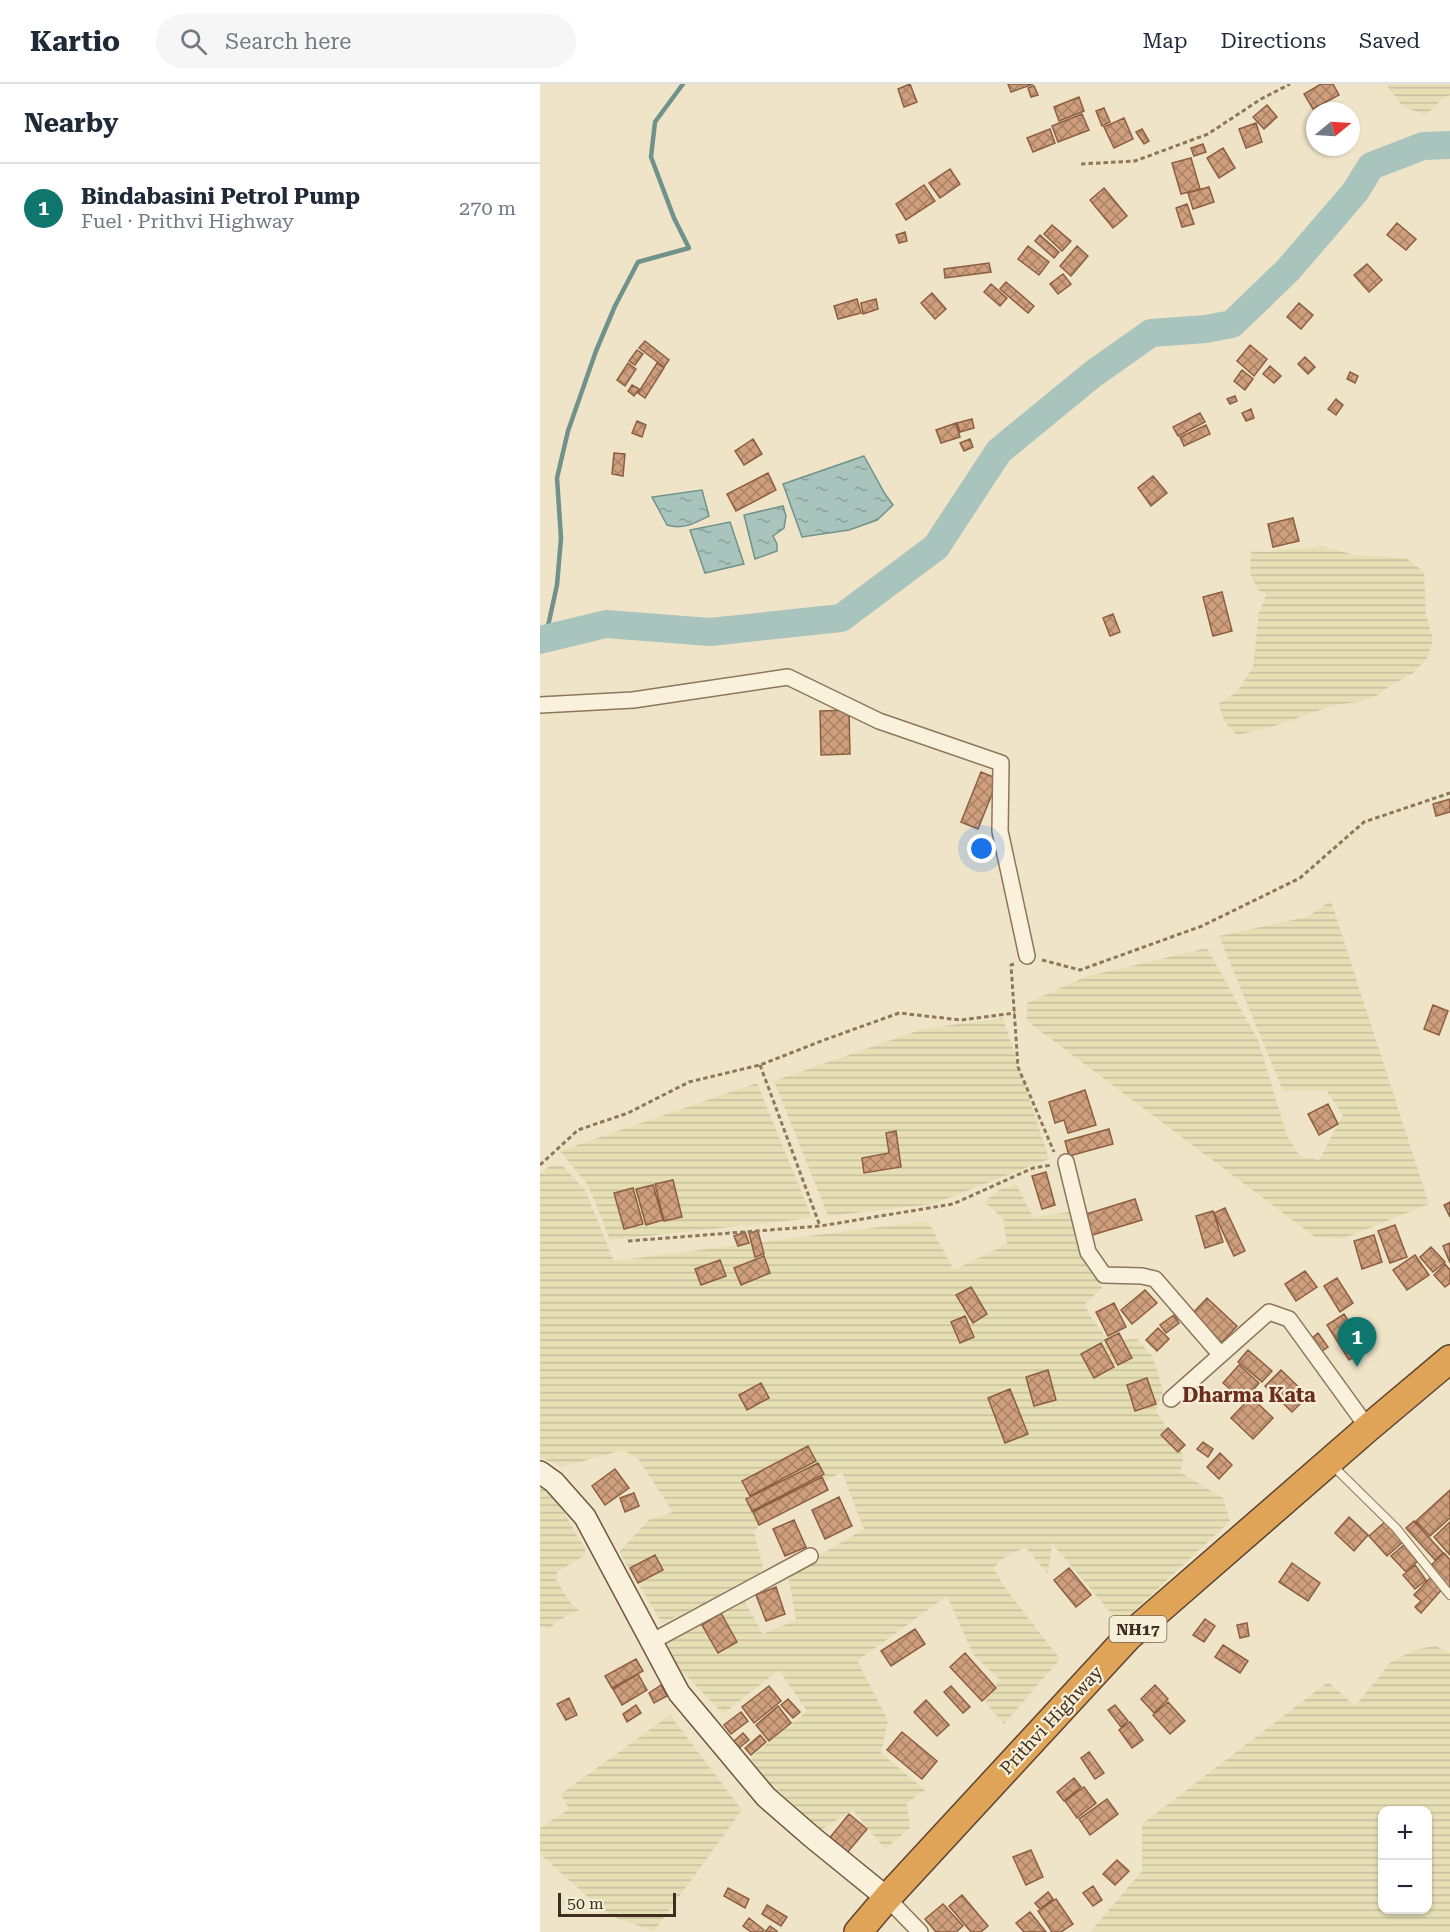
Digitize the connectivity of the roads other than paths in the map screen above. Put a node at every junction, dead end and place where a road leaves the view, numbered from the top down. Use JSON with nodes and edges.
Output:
{"nodes":[{"id":1,"x":540,"y":705,"type":"edge"},
{"id":2,"x":1027,"y":956,"type":"road end"},
{"id":3,"x":1066,"y":1162,"type":"road end"},
{"id":4,"x":1220,"y":1354,"type":"junction"},
{"id":5,"x":1450,"y":1359,"type":"edge"},
{"id":6,"x":1171,"y":1399,"type":"dead end"},
{"id":7,"x":1368,"y":1428,"type":"junction"},
{"id":8,"x":1329,"y":1462,"type":"junction"},
{"id":9,"x":540,"y":1472,"type":"edge"},
{"id":10,"x":810,"y":1556,"type":"dead end"},
{"id":11,"x":1450,"y":1595,"type":"edge"},
{"id":12,"x":651,"y":1641,"type":"junction"},
{"id":13,"x":887,"y":1898,"type":"junction"},
{"id":14,"x":858,"y":1932,"type":"edge"},
{"id":15,"x":920,"y":1932,"type":"edge"}],
"edges":[{"from":1,"to":2,"type":"street"},
{"from":3,"to":4,"type":"street"},
{"from":4,"to":6,"type":"street"},
{"from":4,"to":7,"type":"street"},
{"from":5,"to":7,"type":"highway","name":"Prithvi Highway","number":"NH17"},
{"from":7,"to":8,"type":"highway","name":"Prithvi Highway","number":"NH17"},
{"from":8,"to":11,"type":"lane"},
{"from":8,"to":13,"type":"highway","name":"Prithvi Highway","number":"NH17"},
{"from":9,"to":12,"type":"main road"},
{"from":10,"to":12,"type":"street"},
{"from":12,"to":13,"type":"main road"},
{"from":13,"to":14,"type":"highway","name":"Prithvi Highway","number":"NH17"},
{"from":13,"to":15,"type":"street"}]}
